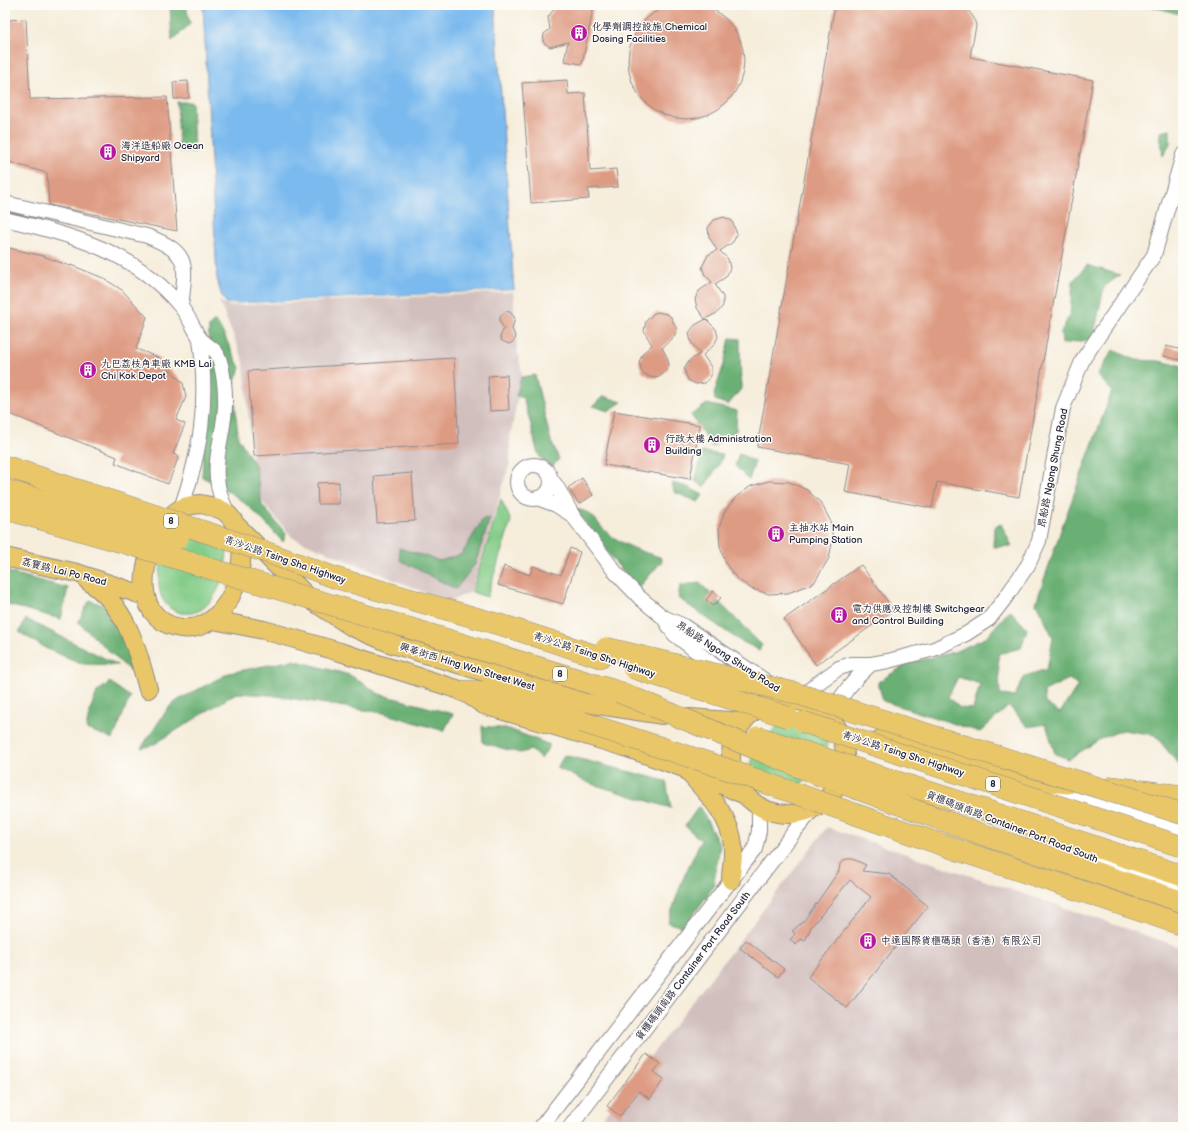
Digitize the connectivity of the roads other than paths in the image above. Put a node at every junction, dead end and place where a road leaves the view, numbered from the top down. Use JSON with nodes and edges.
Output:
{"nodes":[{"id":1,"x":1183,"y":155,"type":"edge"},
{"id":2,"x":5,"y":203,"type":"edge"},
{"id":3,"x":5,"y":219,"type":"edge"},
{"id":4,"x":181,"y":306,"type":"junction"},
{"id":5,"x":200,"y":339,"type":"junction"},
{"id":6,"x":5,"y":456,"type":"edge"},
{"id":7,"x":5,"y":466,"type":"edge"},
{"id":8,"x":551,"y":479,"type":"junction"},
{"id":9,"x":5,"y":490,"type":"edge"},
{"id":10,"x":537,"y":498,"type":"junction"},
{"id":11,"x":5,"y":509,"type":"edge"},
{"id":12,"x":177,"y":511,"type":"junction"},
{"id":13,"x":573,"y":516,"type":"junction"},
{"id":14,"x":231,"y":519,"type":"junction"},
{"id":15,"x":5,"y":557,"type":"edge"},
{"id":16,"x":77,"y":573,"type":"junction"},
{"id":17,"x":336,"y":578,"type":"junction"},
{"id":18,"x":145,"y":596,"type":"junction"},
{"id":19,"x":663,"y":617,"type":"junction"},
{"id":20,"x":213,"y":620,"type":"junction"},
{"id":21,"x":508,"y":627,"type":"junction"},
{"id":22,"x":871,"y":664,"type":"junction"},
{"id":23,"x":148,"y":689,"type":"dead end"},
{"id":24,"x":463,"y":691,"type":"junction"},
{"id":25,"x":619,"y":692,"type":"junction"},
{"id":26,"x":795,"y":700,"type":"junction"},
{"id":27,"x":748,"y":716,"type":"junction"},
{"id":28,"x":829,"y":717,"type":"junction"},
{"id":29,"x":840,"y":733,"type":"junction"},
{"id":30,"x":684,"y":768,"type":"junction"},
{"id":31,"x":1019,"y":778,"type":"junction"},
{"id":32,"x":838,"y":786,"type":"junction"},
{"id":33,"x":743,"y":794,"type":"junction"},
{"id":34,"x":1183,"y":796,"type":"edge"},
{"id":35,"x":816,"y":806,"type":"junction"},
{"id":36,"x":759,"y":808,"type":"junction"},
{"id":37,"x":1183,"y":814,"type":"edge"},
{"id":38,"x":1183,"y":833,"type":"edge"},
{"id":39,"x":1183,"y":847,"type":"edge"},
{"id":40,"x":1183,"y":876,"type":"edge"},
{"id":41,"x":731,"y":880,"type":"junction"},
{"id":42,"x":1183,"y":891,"type":"edge"},
{"id":43,"x":1183,"y":902,"type":"edge"},
{"id":44,"x":1183,"y":925,"type":"edge"},
{"id":45,"x":541,"y":1127,"type":"edge"},
{"id":46,"x":570,"y":1127,"type":"edge"}],
"edges":[{"from":1,"to":22,"type":"street","name":"昂船路 Ngong Shung Road"},
{"from":2,"to":4,"type":"street"},
{"from":3,"to":4,"type":"street","name":"興華街西 Hing Wah Street West"},
{"from":4,"to":5,"type":"street","name":"興華街西 Hing Wah Street West"},
{"from":5,"to":12,"type":"street","name":"興華街西 Hing Wah Street West"},
{"from":5,"to":14,"type":"street","name":"興華街西 Hing Wah Street West"},
{"from":6,"to":12,"type":"main road"},
{"from":7,"to":17,"type":"highway","name":"青沙公路 Tsing Sha Highway","number":"8","bridge":true},
{"from":8,"to":10,"type":"street"},
{"from":8,"to":10,"type":"street","name":"昂船路 Ngong Shung Road"},
{"from":8,"to":13,"type":"street","name":"昂船路 Ngong Shung Road"},
{"from":9,"to":17,"type":"highway","bridge":true},
{"from":10,"to":13,"type":"street","name":"昂船路 Ngong Shung Road"},
{"from":11,"to":25,"type":"highway","number":"8","bridge":true},
{"from":12,"to":14,"type":"main road"},
{"from":12,"to":18,"type":"main road"},
{"from":13,"to":19,"type":"street","name":"昂船路 Ngong Shung Road"},
{"from":14,"to":20,"type":"main road"},
{"from":14,"to":27,"type":"main road","name":"興華街西 Hing Wah Street West"},
{"from":15,"to":16,"type":"main road","name":"荔寶路 Lai Po Road"},
{"from":16,"to":18,"type":"main road","name":"荔寶路 Lai Po Road"},
{"from":16,"to":23,"type":"main road"},
{"from":17,"to":21,"type":"highway","name":"青沙公路 Tsing Sha Highway","number":"8"},
{"from":18,"to":20,"type":"main road"},
{"from":19,"to":26,"type":"street","name":"昂船路 Ngong Shung Road"},
{"from":19,"to":27,"type":"street","name":"昂船路 Ngong Shung Road"},
{"from":20,"to":24,"type":"main road"},
{"from":21,"to":37,"type":"highway","bridge":true},
{"from":21,"to":39,"type":"highway","name":"青沙公路 Tsing Sha Highway","number":"8","bridge":true},
{"from":22,"to":26,"type":"street","name":"昂船路 Ngong Shung Road"},
{"from":22,"to":28,"type":"street","name":"昂船路 Ngong Shung Road"},
{"from":24,"to":30,"type":"main road"},
{"from":24,"to":44,"type":"highway","bridge":true},
{"from":25,"to":40,"type":"highway","number":"8","bridge":true},
{"from":25,"to":43,"type":"highway","bridge":true},
{"from":26,"to":27,"type":"main road"},
{"from":26,"to":28,"type":"main road"},
{"from":27,"to":33,"type":"main road"},
{"from":28,"to":29,"type":"main road"},
{"from":29,"to":31,"type":"main road"},
{"from":29,"to":32,"type":"main road"},
{"from":30,"to":33,"type":"main road"},
{"from":30,"to":41,"type":"main road"},
{"from":31,"to":34,"type":"highway"},
{"from":31,"to":38,"type":"street"},
{"from":32,"to":35,"type":"main road"},
{"from":32,"to":42,"type":"street","name":"貨櫃碼頭南路 Container Port Road South"},
{"from":33,"to":36,"type":"main road"},
{"from":35,"to":36,"type":"main road"},
{"from":35,"to":46,"type":"street","name":"貨櫃碼頭南路 Container Port Road South"},
{"from":36,"to":41,"type":"street"},
{"from":41,"to":45,"type":"street"}]}
